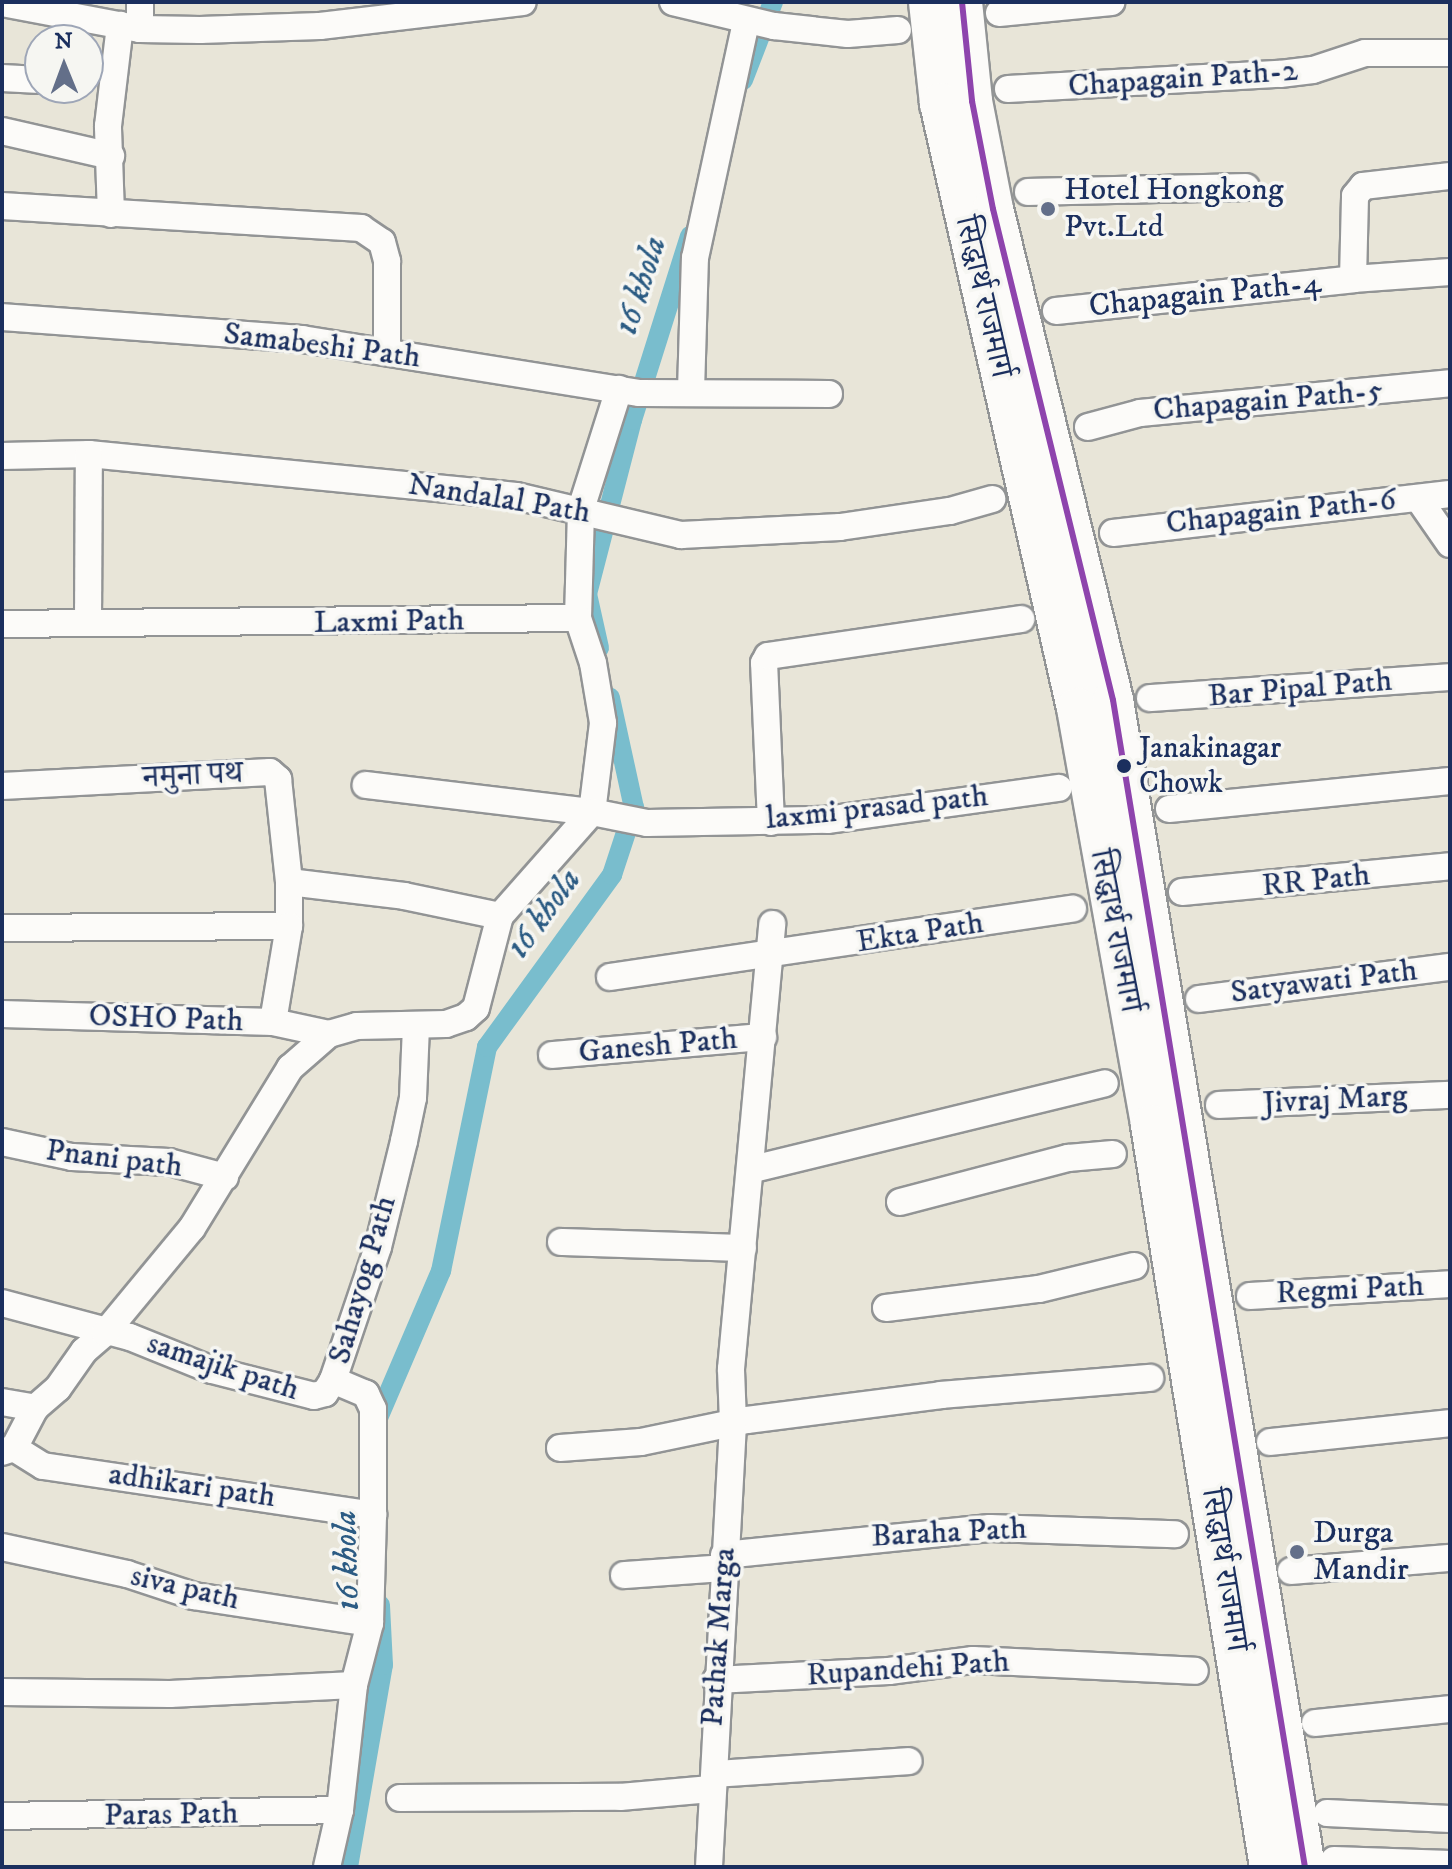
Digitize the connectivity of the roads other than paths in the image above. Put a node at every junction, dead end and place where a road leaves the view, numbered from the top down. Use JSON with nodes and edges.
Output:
{"nodes":[{"id":1,"x":140,"y":2,"type":"edge"},
{"id":2,"x":523,"y":2,"type":"edge"},
{"id":3,"x":673,"y":2,"type":"edge"},
{"id":4,"x":929,"y":2,"type":"edge"},
{"id":5,"x":1111,"y":2,"type":"edge"},
{"id":6,"x":2,"y":3,"type":"edge"},
{"id":7,"x":981,"y":8,"type":"edge"},
{"id":8,"x":284,"y":14,"type":"edge"},
{"id":9,"x":746,"y":22,"type":"junction"},
{"id":10,"x":130,"y":27,"type":"junction"},
{"id":11,"x":898,"y":30,"type":"dead end"},
{"id":12,"x":1450,"y":53,"type":"edge"},
{"id":13,"x":104,"y":74,"type":"edge"},
{"id":14,"x":2,"y":78,"type":"edge"},
{"id":15,"x":24,"y":79,"type":"edge"},
{"id":16,"x":1008,"y":89,"type":"dead end"},
{"id":17,"x":103,"y":104,"type":"edge"},
{"id":18,"x":2,"y":131,"type":"edge"},
{"id":19,"x":111,"y":156,"type":"junction"},
{"id":20,"x":1450,"y":176,"type":"edge"},
{"id":21,"x":1246,"y":187,"type":"dead end"},
{"id":22,"x":1028,"y":192,"type":"dead end"},
{"id":23,"x":2,"y":206,"type":"edge"},
{"id":24,"x":111,"y":214,"type":"junction"},
{"id":25,"x":1450,"y":272,"type":"edge"},
{"id":26,"x":1353,"y":279,"type":"junction"},
{"id":27,"x":1056,"y":311,"type":"dead end"},
{"id":28,"x":2,"y":317,"type":"edge"},
{"id":29,"x":387,"y":352,"type":"junction"},
{"id":30,"x":1450,"y":383,"type":"edge"},
{"id":31,"x":629,"y":391,"type":"junction"},
{"id":32,"x":691,"y":391,"type":"junction"},
{"id":33,"x":829,"y":394,"type":"dead end"},
{"id":34,"x":1088,"y":427,"type":"dead end"},
{"id":35,"x":89,"y":454,"type":"junction"},
{"id":36,"x":2,"y":456,"type":"edge"},
{"id":37,"x":1450,"y":494,"type":"edge"},
{"id":38,"x":1418,"y":498,"type":"junction"},
{"id":39,"x":992,"y":499,"type":"dead end"},
{"id":40,"x":581,"y":509,"type":"junction"},
{"id":41,"x":1113,"y":533,"type":"dead end"},
{"id":42,"x":1450,"y":544,"type":"edge"},
{"id":43,"x":578,"y":618,"type":"junction"},
{"id":44,"x":1021,"y":619,"type":"dead end"},
{"id":45,"x":88,"y":622,"type":"junction"},
{"id":46,"x":2,"y":624,"type":"edge"},
{"id":47,"x":1450,"y":677,"type":"edge"},
{"id":48,"x":1150,"y":698,"type":"dead end"},
{"id":49,"x":1450,"y":781,"type":"edge"},
{"id":50,"x":366,"y":785,"type":"dead end"},
{"id":51,"x":2,"y":786,"type":"edge"},
{"id":52,"x":1059,"y":788,"type":"dead end"},
{"id":53,"x":1169,"y":809,"type":"dead end"},
{"id":54,"x":602,"y":816,"type":"junction"},
{"id":55,"x":771,"y":822,"type":"junction"},
{"id":56,"x":1450,"y":866,"type":"edge"},
{"id":57,"x":289,"y":882,"type":"junction"},
{"id":58,"x":1182,"y":892,"type":"dead end"},
{"id":59,"x":1073,"y":909,"type":"dead end"},
{"id":60,"x":500,"y":916,"type":"junction"},
{"id":61,"x":772,"y":924,"type":"dead end"},
{"id":62,"x":289,"y":926,"type":"junction"},
{"id":63,"x":2,"y":928,"type":"edge"},
{"id":64,"x":766,"y":955,"type":"junction"},
{"id":65,"x":1450,"y":967,"type":"edge"},
{"id":66,"x":610,"y":977,"type":"dead end"},
{"id":67,"x":1199,"y":999,"type":"dead end"},
{"id":68,"x":2,"y":1014,"type":"edge"},
{"id":69,"x":273,"y":1022,"type":"junction"},
{"id":70,"x":416,"y":1025,"type":"junction"},
{"id":71,"x":329,"y":1034,"type":"junction"},
{"id":72,"x":763,"y":1037,"type":"junction"},
{"id":73,"x":552,"y":1055,"type":"dead end"},
{"id":74,"x":1105,"y":1083,"type":"dead end"},
{"id":75,"x":1450,"y":1095,"type":"edge"},
{"id":76,"x":1219,"y":1105,"type":"dead end"},
{"id":77,"x":2,"y":1142,"type":"edge"},
{"id":78,"x":1113,"y":1154,"type":"dead end"},
{"id":79,"x":753,"y":1169,"type":"junction"},
{"id":80,"x":225,"y":1177,"type":"junction"},
{"id":81,"x":900,"y":1202,"type":"dead end"},
{"id":82,"x":561,"y":1242,"type":"dead end"},
{"id":83,"x":743,"y":1248,"type":"junction"},
{"id":84,"x":1134,"y":1266,"type":"dead end"},
{"id":85,"x":1450,"y":1284,"type":"edge"},
{"id":86,"x":1250,"y":1296,"type":"dead end"},
{"id":87,"x":2,"y":1303,"type":"edge"},
{"id":88,"x":886,"y":1308,"type":"dead end"},
{"id":89,"x":105,"y":1333,"type":"junction"},
{"id":90,"x":1150,"y":1378,"type":"dead end"},
{"id":91,"x":333,"y":1380,"type":"junction"},
{"id":92,"x":2,"y":1402,"type":"edge"},
{"id":93,"x":35,"y":1408,"type":"junction"},
{"id":94,"x":737,"y":1416,"type":"junction"},
{"id":95,"x":1450,"y":1423,"type":"edge"},
{"id":96,"x":1270,"y":1442,"type":"dead end"},
{"id":97,"x":560,"y":1448,"type":"dead end"},
{"id":98,"x":8,"y":1450,"type":"edge"},
{"id":99,"x":373,"y":1515,"type":"junction"},
{"id":100,"x":1175,"y":1534,"type":"dead end"},
{"id":101,"x":2,"y":1547,"type":"edge"},
{"id":102,"x":1450,"y":1558,"type":"edge"},
{"id":103,"x":724,"y":1561,"type":"junction"},
{"id":104,"x":1291,"y":1571,"type":"dead end"},
{"id":105,"x":624,"y":1575,"type":"dead end"},
{"id":106,"x":370,"y":1623,"type":"junction"},
{"id":107,"x":1195,"y":1671,"type":"dead end"},
{"id":108,"x":716,"y":1680,"type":"junction"},
{"id":109,"x":354,"y":1685,"type":"junction"},
{"id":110,"x":2,"y":1692,"type":"edge"},
{"id":111,"x":1450,"y":1709,"type":"edge"},
{"id":112,"x":1315,"y":1723,"type":"dead end"},
{"id":113,"x":909,"y":1761,"type":"dead end"},
{"id":114,"x":713,"y":1781,"type":"junction"},
{"id":115,"x":400,"y":1798,"type":"dead end"},
{"id":116,"x":340,"y":1810,"type":"junction"},
{"id":117,"x":1327,"y":1813,"type":"dead end"},
{"id":118,"x":2,"y":1816,"type":"edge"},
{"id":119,"x":1450,"y":1819,"type":"edge"},
{"id":120,"x":1319,"y":1863,"type":"edge"},
{"id":121,"x":1450,"y":1864,"type":"edge"},
{"id":122,"x":327,"y":1867,"type":"edge"},
{"id":123,"x":709,"y":1867,"type":"edge"},
{"id":124,"x":1270,"y":1867,"type":"edge"}],
"edges":[{"from":1,"to":10,"type":"street"},
{"from":2,"to":8,"type":"street"},
{"from":3,"to":9,"type":"street"},
{"from":4,"to":124,"type":"highway","name":"सिद्धार्थ राजमार्ग"},
{"from":5,"to":7,"type":"street"},
{"from":6,"to":10,"type":"street"},
{"from":7,"to":120,"type":"highway","name":"सिद्धार्थ राजमार्ग"},
{"from":8,"to":10,"type":"street"},
{"from":9,"to":11,"type":"street"},
{"from":9,"to":32,"type":"street"},
{"from":10,"to":13,"type":"street"},
{"from":12,"to":16,"type":"street","name":"Chapagain Path-2"},
{"from":14,"to":15,"type":"street"},
{"from":17,"to":19,"type":"street"},
{"from":18,"to":19,"type":"street"},
{"from":19,"to":24,"type":"street"},
{"from":20,"to":26,"type":"street","name":"Chapagain Path-4"},
{"from":21,"to":22,"type":"street"},
{"from":23,"to":24,"type":"street"},
{"from":24,"to":29,"type":"street"},
{"from":25,"to":26,"type":"street","name":"Chapagain Path-4"},
{"from":26,"to":27,"type":"street","name":"Chapagain Path-4"},
{"from":28,"to":29,"type":"street","name":"Samabeshi Path"},
{"from":29,"to":31,"type":"street","name":"Samabeshi Path"},
{"from":30,"to":34,"type":"street","name":"Chapagain Path-5"},
{"from":31,"to":32,"type":"street","name":"Samabeshi Path"},
{"from":31,"to":40,"type":"street"},
{"from":32,"to":33,"type":"street","name":"Samabeshi Path"},
{"from":35,"to":36,"type":"street","name":"Nandalal Path"},
{"from":35,"to":40,"type":"street","name":"Nandalal Path"},
{"from":35,"to":45,"type":"street"},
{"from":37,"to":38,"type":"street","name":"Chapagain Path-6"},
{"from":38,"to":41,"type":"street","name":"Chapagain Path-6"},
{"from":38,"to":42,"type":"street"},
{"from":39,"to":40,"type":"street","name":"Nandalal Path"},
{"from":40,"to":43,"type":"street"},
{"from":43,"to":45,"type":"street","name":"Laxmi Path"},
{"from":43,"to":54,"type":"street"},
{"from":44,"to":55,"type":"street"},
{"from":45,"to":46,"type":"street","name":"Laxmi Path"},
{"from":47,"to":48,"type":"street","name":"Bar Pipal Path"},
{"from":49,"to":53,"type":"street"},
{"from":50,"to":54,"type":"street","name":"laxmi prasad path"},
{"from":51,"to":57,"type":"street","name":"नमुना पथ"},
{"from":52,"to":55,"type":"street","name":"laxmi prasad path"},
{"from":54,"to":55,"type":"street","name":"laxmi prasad path"},
{"from":54,"to":60,"type":"street"},
{"from":56,"to":58,"type":"street","name":"RR Path"},
{"from":57,"to":60,"type":"street"},
{"from":57,"to":62,"type":"street","name":"नमुना पथ"},
{"from":59,"to":64,"type":"street","name":"Ekta Path"},
{"from":60,"to":70,"type":"street"},
{"from":61,"to":64,"type":"street","name":"Pathak Marga"},
{"from":62,"to":63,"type":"street"},
{"from":62,"to":69,"type":"street","name":"नमुना पथ"},
{"from":64,"to":66,"type":"street","name":"Ekta Path"},
{"from":64,"to":72,"type":"street","name":"Pathak Marga"},
{"from":65,"to":67,"type":"street","name":"Satyawati Path"},
{"from":68,"to":69,"type":"street","name":"OSHO Path"},
{"from":69,"to":71,"type":"street","name":"OSHO Path"},
{"from":70,"to":71,"type":"street"},
{"from":70,"to":91,"type":"street","name":"Sahayog Path"},
{"from":71,"to":80,"type":"street"},
{"from":72,"to":73,"type":"street","name":"Ganesh Path"},
{"from":72,"to":79,"type":"street","name":"Pathak Marga"},
{"from":74,"to":79,"type":"street"},
{"from":75,"to":76,"type":"street","name":"Jivraj Marg"},
{"from":77,"to":80,"type":"street","name":"Pnani path"},
{"from":78,"to":81,"type":"street"},
{"from":79,"to":83,"type":"street","name":"Pathak Marga"},
{"from":80,"to":89,"type":"street"},
{"from":82,"to":83,"type":"street"},
{"from":83,"to":94,"type":"street","name":"Pathak Marga"},
{"from":84,"to":88,"type":"street"},
{"from":85,"to":86,"type":"street","name":"Regmi Path"},
{"from":87,"to":89,"type":"street"},
{"from":89,"to":91,"type":"street","name":"samajik path"},
{"from":89,"to":93,"type":"street"},
{"from":90,"to":94,"type":"street"},
{"from":91,"to":99,"type":"street","name":"Sahayog Path"},
{"from":92,"to":93,"type":"street"},
{"from":93,"to":98,"type":"street"},
{"from":94,"to":97,"type":"street"},
{"from":94,"to":103,"type":"street","name":"Pathak Marga"},
{"from":95,"to":96,"type":"street"},
{"from":98,"to":99,"type":"street","name":"adhikari path"},
{"from":99,"to":106,"type":"street","name":"Sahayog Path"},
{"from":100,"to":103,"type":"street","name":"Baraha Path"},
{"from":101,"to":106,"type":"street","name":"siva path"},
{"from":102,"to":104,"type":"street"},
{"from":103,"to":105,"type":"street","name":"Baraha Path"},
{"from":103,"to":108,"type":"street","name":"Pathak Marga"},
{"from":106,"to":109,"type":"street","name":"Sahayog Path"},
{"from":107,"to":108,"type":"street","name":"Rupandehi Path"},
{"from":108,"to":114,"type":"street","name":"Pathak Marga"},
{"from":109,"to":110,"type":"street"},
{"from":109,"to":116,"type":"street","name":"Sahayog Path"},
{"from":111,"to":112,"type":"street"},
{"from":113,"to":114,"type":"street"},
{"from":114,"to":115,"type":"street"},
{"from":114,"to":123,"type":"street","name":"Pathak Marga"},
{"from":116,"to":118,"type":"street","name":"Paras Path"},
{"from":116,"to":122,"type":"street","name":"Sahayog Path"},
{"from":117,"to":119,"type":"street"},
{"from":120,"to":121,"type":"street"}]}
